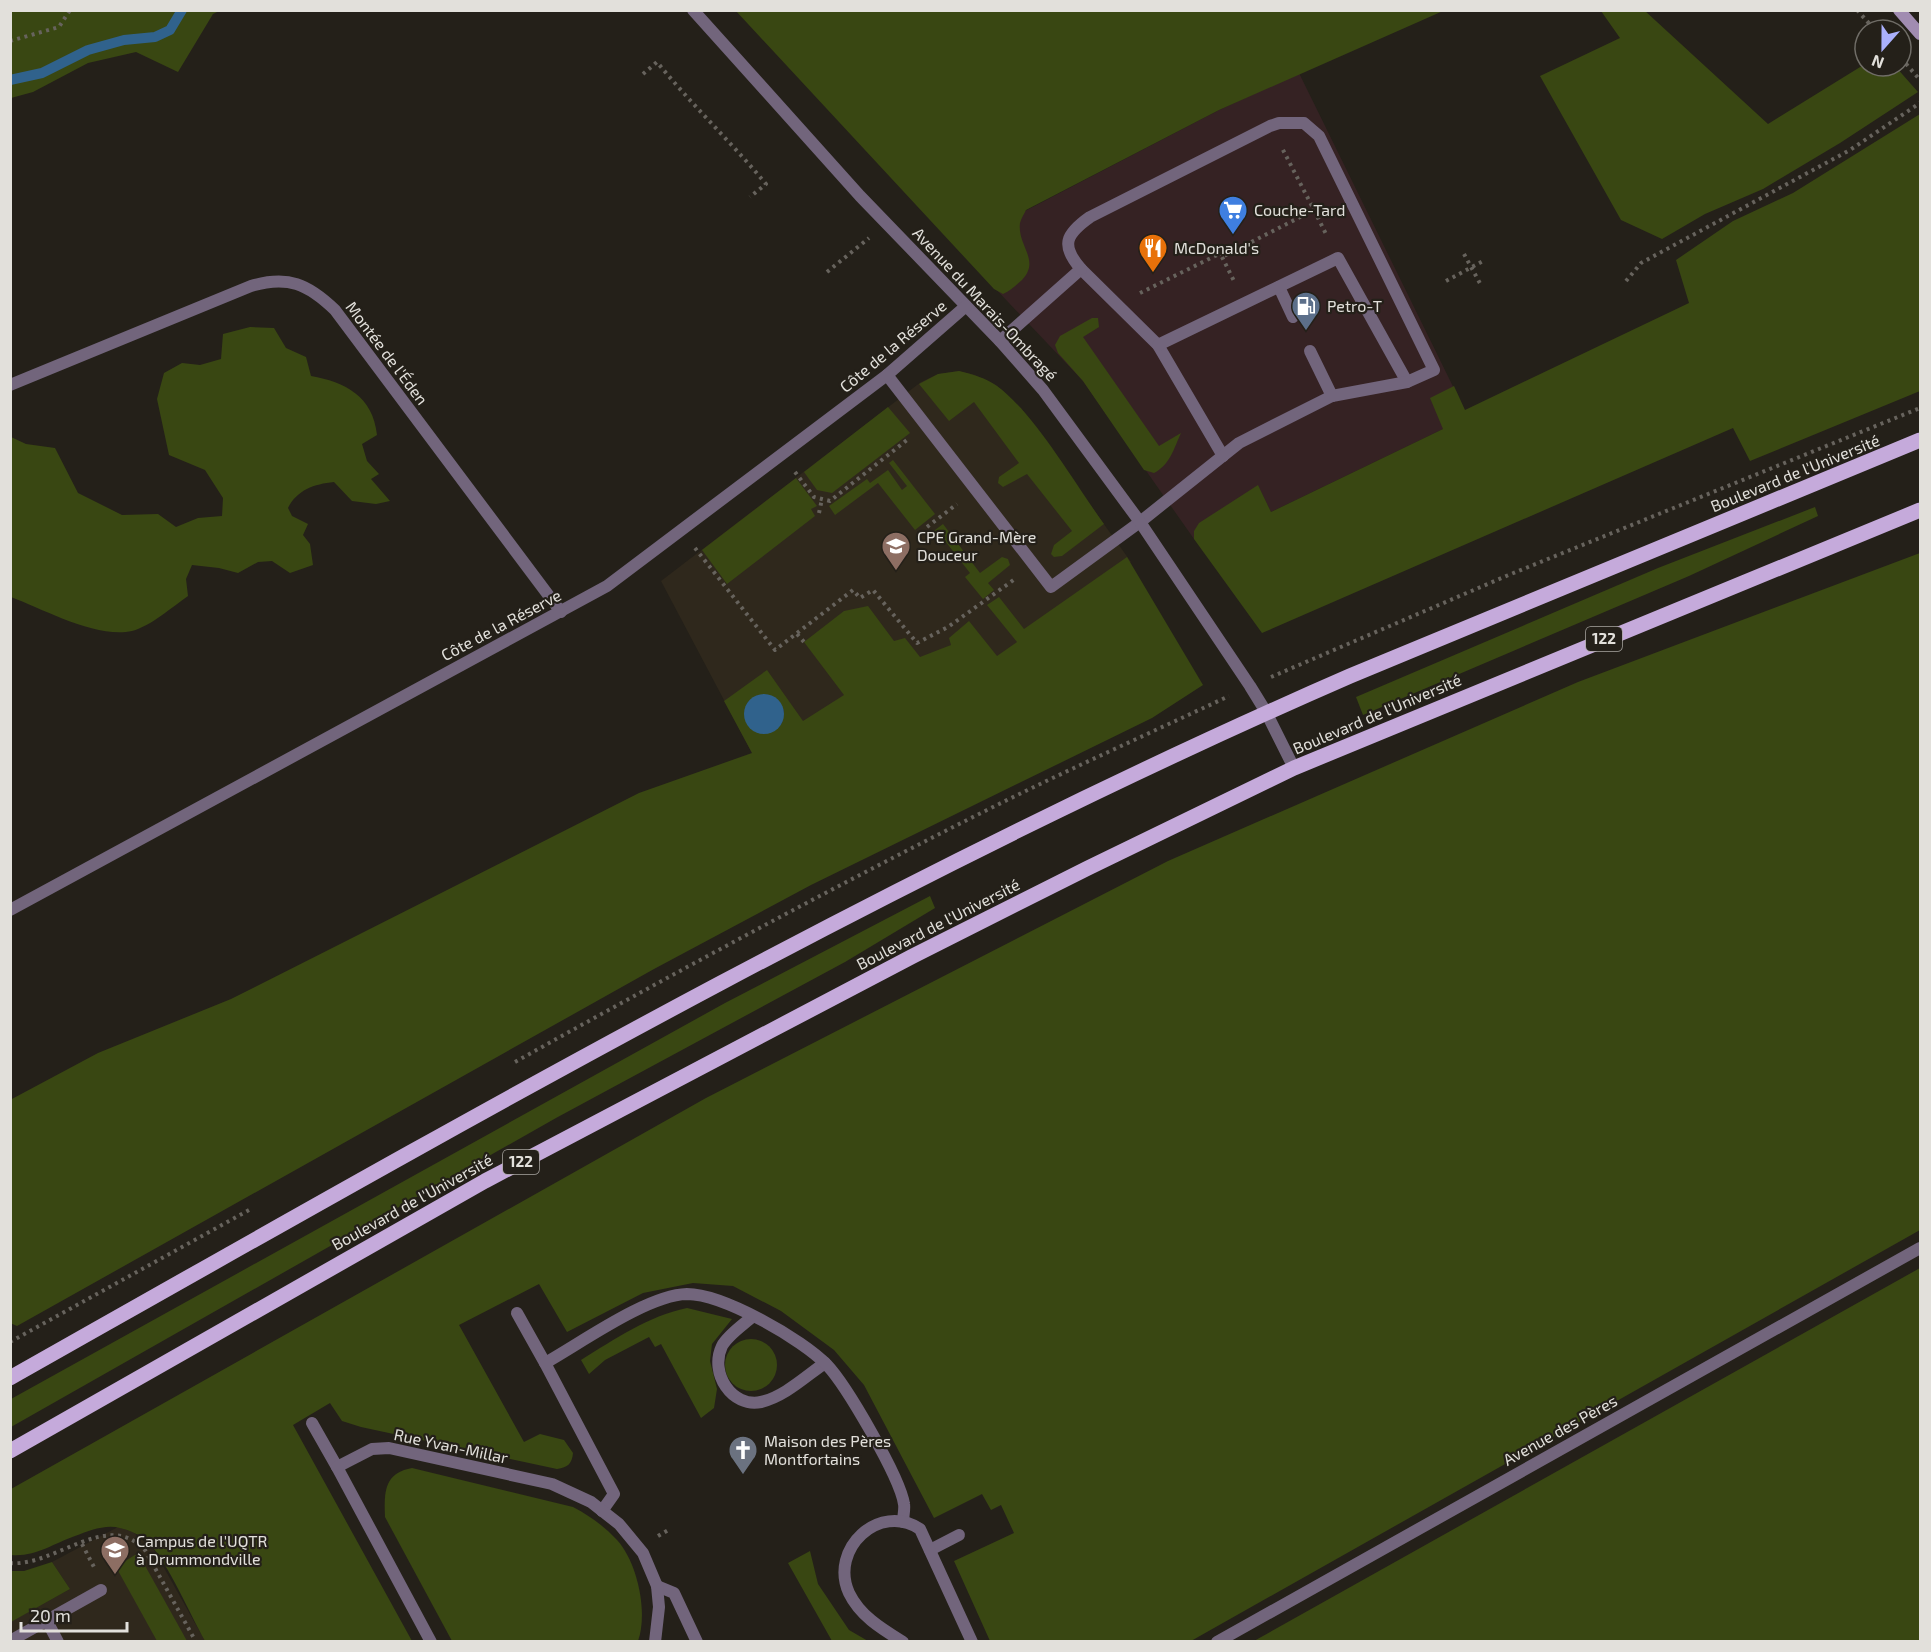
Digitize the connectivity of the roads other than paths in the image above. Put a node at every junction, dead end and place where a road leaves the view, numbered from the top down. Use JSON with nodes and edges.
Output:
{"nodes":[{"id":1,"x":693,"y":10,"type":"edge"},
{"id":2,"x":1899,"y":10,"type":"edge"},
{"id":3,"x":1920,"y":34,"type":"edge"},
{"id":4,"x":1081,"y":269,"type":"junction"},
{"id":5,"x":1279,"y":286,"type":"junction"},
{"id":6,"x":966,"y":306,"type":"junction"},
{"id":7,"x":1293,"y":317,"type":"dead end"},
{"id":8,"x":1000,"y":341,"type":"junction"},
{"id":9,"x":1158,"y":345,"type":"junction"},
{"id":10,"x":1310,"y":351,"type":"dead end"},
{"id":11,"x":887,"y":375,"type":"junction"},
{"id":12,"x":1407,"y":382,"type":"junction"},
{"id":13,"x":10,"y":385,"type":"edge"},
{"id":14,"x":1332,"y":396,"type":"junction"},
{"id":15,"x":1920,"y":440,"type":"edge"},
{"id":16,"x":1223,"y":456,"type":"junction"},
{"id":17,"x":1920,"y":510,"type":"edge"},
{"id":18,"x":1140,"y":522,"type":"junction"},
{"id":19,"x":561,"y":612,"type":"junction"},
{"id":20,"x":1266,"y":712,"type":"junction"},
{"id":21,"x":1294,"y":768,"type":"junction"},
{"id":22,"x":10,"y":910,"type":"edge"},
{"id":23,"x":1920,"y":1248,"type":"edge"},
{"id":24,"x":517,"y":1313,"type":"dead end"},
{"id":25,"x":752,"y":1317,"type":"junction"},
{"id":26,"x":544,"y":1363,"type":"junction"},
{"id":27,"x":825,"y":1363,"type":"junction"},
{"id":28,"x":10,"y":1378,"type":"edge"},
{"id":29,"x":312,"y":1423,"type":"dead end"},
{"id":30,"x":10,"y":1451,"type":"edge"},
{"id":31,"x":337,"y":1467,"type":"junction"},
{"id":32,"x":602,"y":1511,"type":"junction"},
{"id":33,"x":903,"y":1522,"type":"junction"},
{"id":34,"x":959,"y":1535,"type":"dead end"},
{"id":35,"x":930,"y":1550,"type":"junction"},
{"id":36,"x":657,"y":1586,"type":"junction"},
{"id":37,"x":101,"y":1590,"type":"dead end"},
{"id":38,"x":47,"y":1621,"type":"junction"},
{"id":39,"x":10,"y":1641,"type":"edge"},
{"id":40,"x":58,"y":1641,"type":"edge"},
{"id":41,"x":431,"y":1641,"type":"edge"},
{"id":42,"x":654,"y":1641,"type":"edge"},
{"id":43,"x":697,"y":1641,"type":"edge"},
{"id":44,"x":903,"y":1641,"type":"edge"},
{"id":45,"x":972,"y":1641,"type":"edge"},
{"id":46,"x":1217,"y":1641,"type":"edge"}],
"edges":[{"from":1,"to":6,"type":"street","name":"Avenue du Marais-Ombragé"},
{"from":2,"to":3,"type":"street"},
{"from":4,"to":8,"type":"street"},
{"from":4,"to":9,"type":"street"},
{"from":4,"to":12,"type":"street"},
{"from":5,"to":7,"type":"street"},
{"from":5,"to":9,"type":"street"},
{"from":5,"to":12,"type":"street"},
{"from":6,"to":8,"type":"street","name":"Avenue du Marais-Ombragé"},
{"from":6,"to":11,"type":"street","name":"Côte de la Réserve"},
{"from":8,"to":18,"type":"street","name":"Avenue du Marais-Ombragé"},
{"from":9,"to":16,"type":"street"},
{"from":10,"to":14,"type":"street"},
{"from":11,"to":18,"type":"street"},
{"from":11,"to":19,"type":"street","name":"Côte de la Réserve"},
{"from":12,"to":14,"type":"street"},
{"from":13,"to":19,"type":"street","name":"Montée de l'Éden"},
{"from":14,"to":16,"type":"street"},
{"from":15,"to":20,"type":"main road","name":"Boulevard de l'Université"},
{"from":16,"to":18,"type":"street"},
{"from":17,"to":21,"type":"main road","name":"Boulevard de l'Université","number":"122"},
{"from":18,"to":20,"type":"street","name":"Avenue du Marais-Ombragé"},
{"from":19,"to":22,"type":"street","name":"Côte de la Réserve"},
{"from":20,"to":21,"type":"street","name":"Avenue du Marais-Ombragé"},
{"from":20,"to":28,"type":"main road","name":"Boulevard de l'Université"},
{"from":21,"to":30,"type":"main road","name":"Boulevard de l'Université","number":"122"},
{"from":23,"to":46,"type":"street","name":"Avenue des Pères"},
{"from":24,"to":26,"type":"street"},
{"from":25,"to":26,"type":"street"},
{"from":25,"to":27,"type":"street"},
{"from":25,"to":27,"type":"street"},
{"from":26,"to":32,"type":"street"},
{"from":27,"to":33,"type":"street"},
{"from":29,"to":31,"type":"street"},
{"from":31,"to":32,"type":"street","name":"Rue Yvan-Millar"},
{"from":31,"to":41,"type":"street"},
{"from":32,"to":36,"type":"street","name":"Rue Yvan-Millar"},
{"from":33,"to":35,"type":"street"},
{"from":33,"to":44,"type":"street"},
{"from":34,"to":35,"type":"street"},
{"from":35,"to":45,"type":"street"},
{"from":36,"to":42,"type":"street","name":"Rue Yvan-Millar"},
{"from":36,"to":43,"type":"street"},
{"from":37,"to":38,"type":"street"},
{"from":38,"to":39,"type":"street"},
{"from":38,"to":40,"type":"street"}]}
